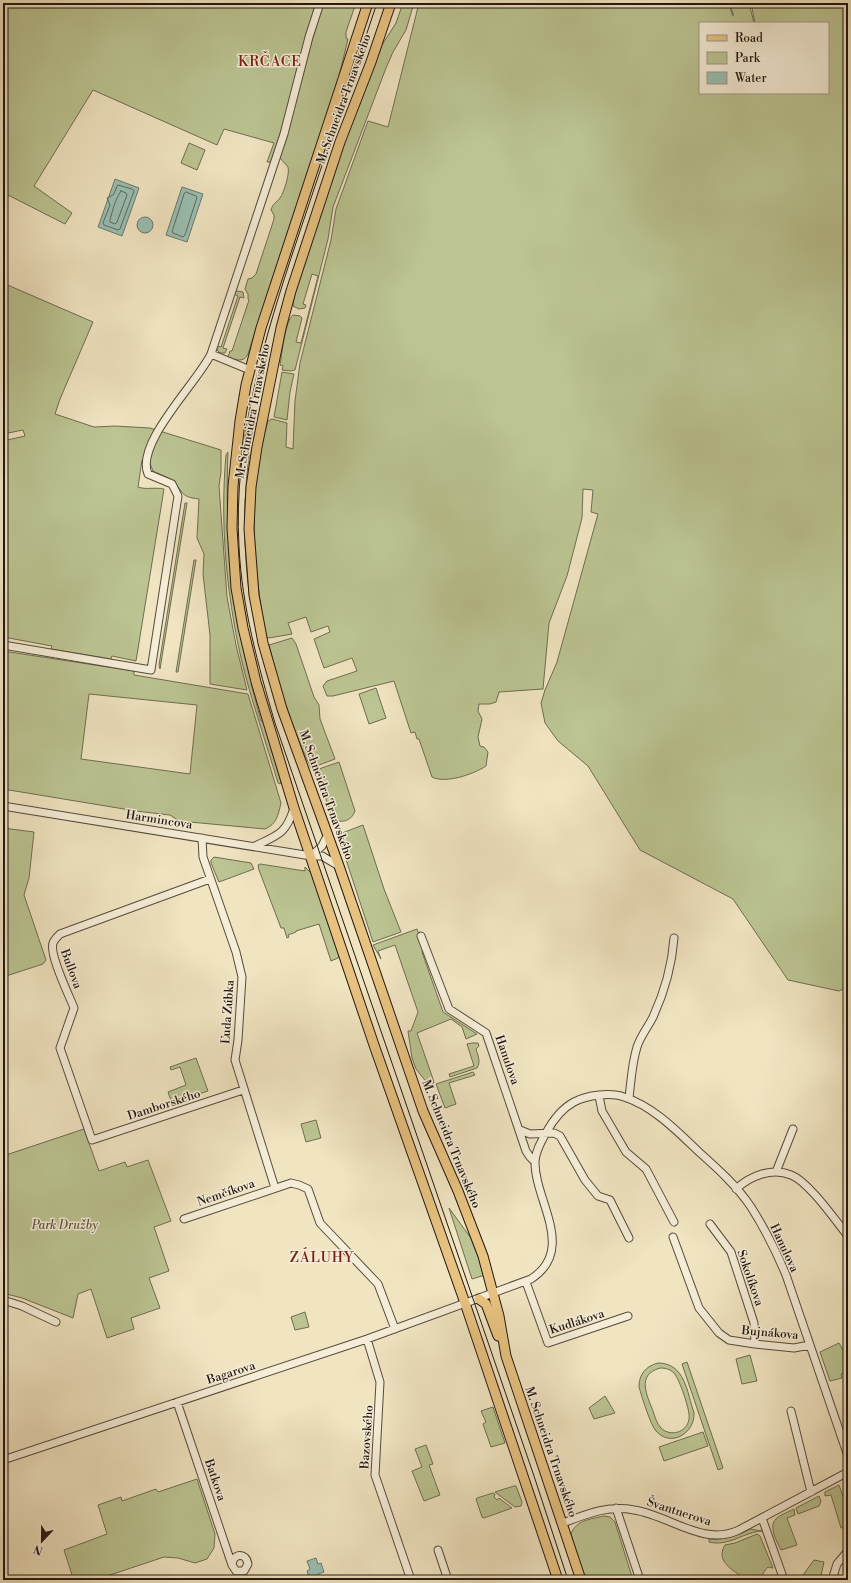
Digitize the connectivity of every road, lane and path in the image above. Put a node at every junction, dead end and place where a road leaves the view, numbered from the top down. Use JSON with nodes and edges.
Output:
{"nodes":[{"id":1,"x":320,"y":3,"type":"edge"},
{"id":2,"x":368,"y":3,"type":"edge"},
{"id":3,"x":391,"y":3,"type":"edge"},
{"id":4,"x":211,"y":354,"type":"junction"},
{"id":5,"x":250,"y":370,"type":"junction"},
{"id":6,"x":3,"y":645,"type":"edge"},
{"id":7,"x":3,"y":806,"type":"edge"},
{"id":8,"x":294,"y":808,"type":"junction"},
{"id":9,"x":328,"y":834,"type":"junction"},
{"id":10,"x":202,"y":838,"type":"junction"},
{"id":11,"x":255,"y":846,"type":"junction"},
{"id":12,"x":311,"y":856,"type":"junction"},
{"id":13,"x":339,"y":866,"type":"junction"},
{"id":14,"x":210,"y":879,"type":"junction"},
{"id":15,"x":421,"y":936,"type":"dead end"},
{"id":16,"x":674,"y":938,"type":"dead end"},
{"id":17,"x":243,"y":1090,"type":"junction"},
{"id":18,"x":599,"y":1096,"type":"junction"},
{"id":19,"x":629,"y":1098,"type":"junction"},
{"id":20,"x":793,"y":1129,"type":"dead end"},
{"id":21,"x":520,"y":1130,"type":"junction"},
{"id":22,"x":546,"y":1134,"type":"junction"},
{"id":23,"x":92,"y":1140,"type":"joint"},
{"id":24,"x":535,"y":1162,"type":"junction"},
{"id":25,"x":776,"y":1172,"type":"junction"},
{"id":26,"x":275,"y":1188,"type":"junction"},
{"id":27,"x":736,"y":1189,"type":"junction"},
{"id":28,"x":184,"y":1219,"type":"dead end"},
{"id":29,"x":674,"y":1222,"type":"dead end"},
{"id":30,"x":710,"y":1224,"type":"dead end"},
{"id":31,"x":848,"y":1236,"type":"edge"},
{"id":32,"x":673,"y":1237,"type":"dead end"},
{"id":33,"x":629,"y":1238,"type":"dead end"},
{"id":34,"x":526,"y":1282,"type":"junction"},
{"id":35,"x":494,"y":1294,"type":"junction"},
{"id":36,"x":479,"y":1299,"type":"junction"},
{"id":37,"x":3,"y":1300,"type":"edge"},
{"id":38,"x":465,"y":1303,"type":"junction"},
{"id":39,"x":628,"y":1316,"type":"dead end"},
{"id":40,"x":56,"y":1322,"type":"dead end"},
{"id":41,"x":395,"y":1329,"type":"junction"},
{"id":42,"x":367,"y":1339,"type":"junction"},
{"id":43,"x":755,"y":1344,"type":"junction"},
{"id":44,"x":810,"y":1345,"type":"junction"},
{"id":45,"x":506,"y":1356,"type":"junction"},
{"id":46,"x":177,"y":1402,"type":"junction"},
{"id":47,"x":791,"y":1411,"type":"dead end"},
{"id":48,"x":848,"y":1456,"type":"edge"},
{"id":49,"x":3,"y":1460,"type":"edge"},
{"id":50,"x":848,"y":1472,"type":"edge"},
{"id":51,"x":811,"y":1492,"type":"junction"},
{"id":52,"x":616,"y":1508,"type":"junction"},
{"id":53,"x":762,"y":1518,"type":"junction"},
{"id":54,"x":563,"y":1523,"type":"junction"},
{"id":55,"x":438,"y":1550,"type":"dead end"},
{"id":56,"x":848,"y":1551,"type":"edge"},
{"id":57,"x":232,"y":1565,"type":"dead end"},
{"id":58,"x":411,"y":1580,"type":"edge"},
{"id":59,"x":448,"y":1580,"type":"edge"},
{"id":60,"x":558,"y":1580,"type":"edge"},
{"id":61,"x":581,"y":1580,"type":"edge"},
{"id":62,"x":640,"y":1580,"type":"edge"},
{"id":63,"x":784,"y":1580,"type":"edge"},
{"id":64,"x":832,"y":1580,"type":"edge"}],
"edges":[{"from":1,"to":4,"type":"street"},
{"from":2,"to":5,"type":"main road","name":"M. Schneidra Trnavského"},
{"from":3,"to":9,"type":"main road","name":"M. Schneidra Trnavského"},
{"from":4,"to":5,"type":"street"},
{"from":4,"to":6,"type":"street"},
{"from":5,"to":8,"type":"main road","name":"M. Schneidra Trnavského"},
{"from":7,"to":10,"type":"street","name":"Harmincova"},
{"from":8,"to":11,"type":"street"},
{"from":8,"to":12,"type":"main road","name":"M. Schneidra Trnavského"},
{"from":9,"to":12,"type":"street"},
{"from":9,"to":13,"type":"main road","name":"M. Schneidra Trnavského"},
{"from":10,"to":11,"type":"street","name":"Harmincova"},
{"from":10,"to":14,"type":"street","name":"Ľuda Zúbka"},
{"from":11,"to":12,"type":"street","name":"Harmincova"},
{"from":12,"to":13,"type":"street","name":"Harmincova"},
{"from":12,"to":38,"type":"main road","name":"M. Schneidra Trnavského"},
{"from":13,"to":35,"type":"main road","name":"M. Schneidra Trnavského"},
{"from":14,"to":17,"type":"street","name":"Ľuda Zúbka"},
{"from":14,"to":23,"type":"street","name":"Bullova"},
{"from":15,"to":21,"type":"street","name":"Hanulova"},
{"from":16,"to":19,"type":"street"},
{"from":17,"to":23,"type":"street","name":"Damborského"},
{"from":17,"to":26,"type":"street","name":"Ľuda Zúbka"},
{"from":18,"to":19,"type":"street","name":"Hanulova"},
{"from":18,"to":22,"type":"street","name":"Hanulova"},
{"from":18,"to":29,"type":"street"},
{"from":19,"to":27,"type":"street","name":"Hanulova"},
{"from":20,"to":25,"type":"street"},
{"from":21,"to":22,"type":"street"},
{"from":21,"to":24,"type":"street","name":"Hanulova"},
{"from":22,"to":24,"type":"street","name":"Hanulova"},
{"from":22,"to":33,"type":"street"},
{"from":24,"to":34,"type":"street","name":"Hanulova"},
{"from":25,"to":27,"type":"street"},
{"from":25,"to":31,"type":"street"},
{"from":26,"to":28,"type":"street","name":"Nemčíkova"},
{"from":26,"to":41,"type":"street","name":"Nemčíkova"},
{"from":27,"to":44,"type":"street","name":"Hanulova"},
{"from":30,"to":43,"type":"street","name":"Sokolíkova"},
{"from":32,"to":43,"type":"street","name":"Bujnákova"},
{"from":34,"to":35,"type":"street","name":"Hanulova"},
{"from":34,"to":39,"type":"street","name":"Kudlákova"},
{"from":35,"to":36,"type":"street","name":"Hanulova"},
{"from":35,"to":45,"type":"main road","name":"M. Schneidra Trnavského"},
{"from":36,"to":38,"type":"street","name":"Bagarova"},
{"from":36,"to":45,"type":"main road"},
{"from":37,"to":40,"type":"street"},
{"from":38,"to":41,"type":"street","name":"Bagarova"},
{"from":38,"to":60,"type":"main road","name":"M. Schneidra Trnavského"},
{"from":41,"to":42,"type":"street","name":"Bagarova"},
{"from":42,"to":46,"type":"street","name":"Bagarova"},
{"from":42,"to":58,"type":"street","name":"Bazovského"},
{"from":43,"to":44,"type":"street","name":"Bujnákova"},
{"from":44,"to":48,"type":"street","name":"Hanulova"},
{"from":45,"to":54,"type":"main road","name":"M. Schneidra Trnavského"},
{"from":46,"to":49,"type":"street","name":"Bagarova"},
{"from":46,"to":57,"type":"street","name":"Batkova"},
{"from":47,"to":51,"type":"street"},
{"from":50,"to":51,"type":"street","name":"Švantnerova"},
{"from":51,"to":53,"type":"street","name":"Švantnerova"},
{"from":52,"to":53,"type":"street","name":"Švantnerova"},
{"from":52,"to":54,"type":"street","name":"Švantnerova"},
{"from":52,"to":62,"type":"street"},
{"from":53,"to":63,"type":"street"},
{"from":54,"to":61,"type":"main road","name":"M. Schneidra Trnavského"},
{"from":55,"to":59,"type":"street"},
{"from":56,"to":64,"type":"street"}]}
